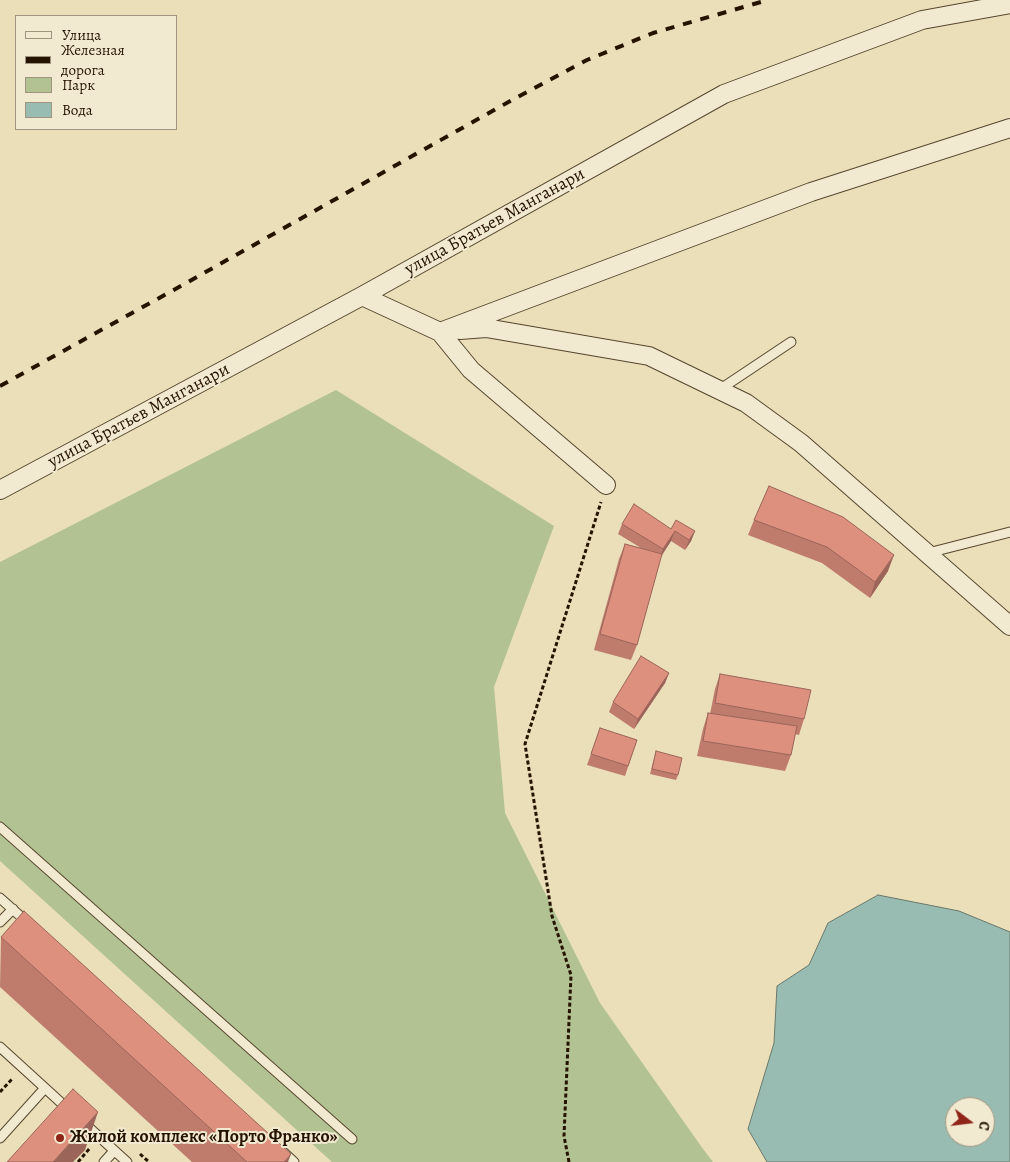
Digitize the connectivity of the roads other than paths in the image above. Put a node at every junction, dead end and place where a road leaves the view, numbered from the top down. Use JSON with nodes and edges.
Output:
{"nodes":[{"id":1,"x":1010,"y":4,"type":"edge"},
{"id":2,"x":1010,"y":128,"type":"edge"},
{"id":3,"x":362,"y":296,"type":"junction"},
{"id":4,"x":440,"y":332,"type":"junction"},
{"id":5,"x":791,"y":342,"type":"dead end"},
{"id":6,"x":719,"y":390,"type":"junction"},
{"id":7,"x":606,"y":485,"type":"road end"},
{"id":8,"x":0,"y":490,"type":"edge"},
{"id":9,"x":1010,"y":532,"type":"edge"},
{"id":10,"x":928,"y":553,"type":"junction"},
{"id":11,"x":1010,"y":626,"type":"edge"},
{"id":12,"x":0,"y":827,"type":"edge"},
{"id":13,"x":0,"y":898,"type":"edge"},
{"id":14,"x":13,"y":910,"type":"junction"},
{"id":15,"x":0,"y":922,"type":"edge"},
{"id":16,"x":35,"y":929,"type":"edge"},
{"id":17,"x":0,"y":1047,"type":"edge"},
{"id":18,"x":45,"y":1088,"type":"junction"},
{"id":19,"x":0,"y":1138,"type":"edge"},
{"id":20,"x":352,"y":1139,"type":"dead end"},
{"id":21,"x":272,"y":1142,"type":"edge"},
{"id":22,"x":114,"y":1150,"type":"junction"},
{"id":23,"x":104,"y":1162,"type":"edge"},
{"id":24,"x":127,"y":1162,"type":"edge"},
{"id":25,"x":294,"y":1162,"type":"edge"}],
"edges":[{"from":1,"to":3,"type":"street","name":"улица Братьев Манганари"},
{"from":2,"to":4,"type":"street"},
{"from":3,"to":4,"type":"street"},
{"from":3,"to":8,"type":"street","name":"улица Братьев Манганари"},
{"from":4,"to":6,"type":"street"},
{"from":4,"to":7,"type":"street"},
{"from":5,"to":6,"type":"lane"},
{"from":6,"to":10,"type":"street"},
{"from":9,"to":10,"type":"lane"},
{"from":10,"to":11,"type":"street"},
{"from":12,"to":20,"type":"lane"},
{"from":13,"to":14,"type":"lane"},
{"from":14,"to":15,"type":"lane"},
{"from":14,"to":16,"type":"lane"},
{"from":17,"to":18,"type":"lane"},
{"from":18,"to":19,"type":"lane"},
{"from":18,"to":22,"type":"lane"},
{"from":21,"to":25,"type":"lane"},
{"from":22,"to":23,"type":"lane"},
{"from":22,"to":24,"type":"lane"}]}
